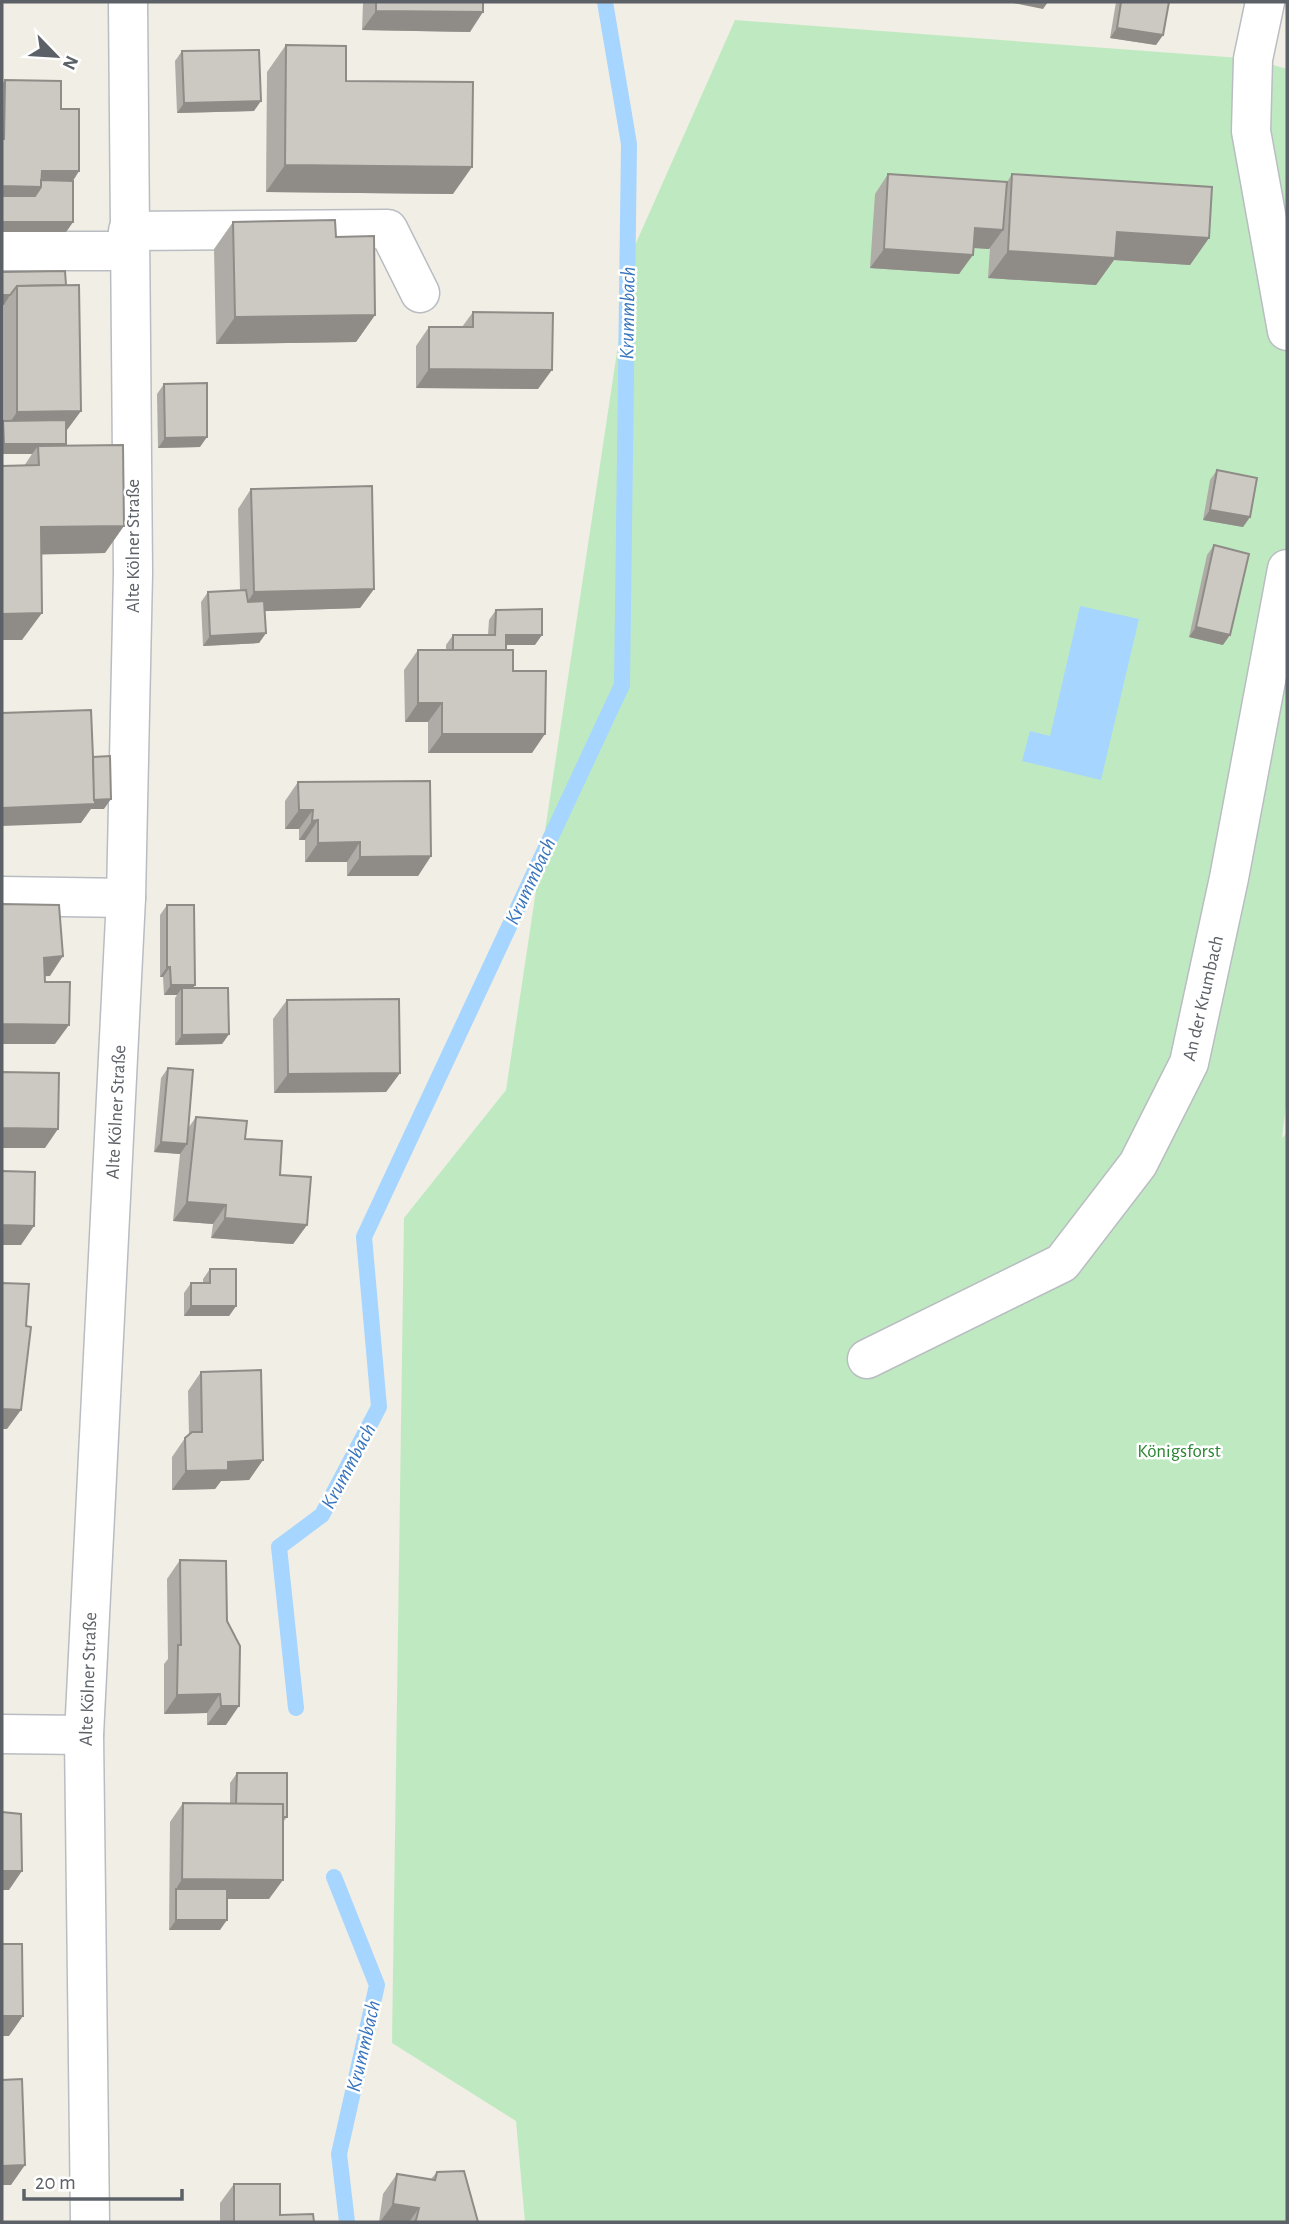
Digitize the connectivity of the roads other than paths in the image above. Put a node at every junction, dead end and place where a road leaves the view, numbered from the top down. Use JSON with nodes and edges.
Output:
{"nodes":[{"id":1,"x":128,"y":2,"type":"edge"},
{"id":2,"x":1265,"y":2,"type":"edge"},
{"id":3,"x":128,"y":241,"type":"junction"},
{"id":4,"x":2,"y":251,"type":"edge"},
{"id":5,"x":419,"y":293,"type":"dead end"},
{"id":6,"x":1287,"y":331,"type":"edge"},
{"id":7,"x":1287,"y":569,"type":"edge"},
{"id":8,"x":2,"y":897,"type":"edge"},
{"id":9,"x":126,"y":898,"type":"junction"},
{"id":10,"x":867,"y":1359,"type":"dead end"},
{"id":11,"x":2,"y":1734,"type":"edge"},
{"id":12,"x":84,"y":1735,"type":"junction"},
{"id":13,"x":90,"y":2222,"type":"edge"}],
"edges":[{"from":1,"to":3,"type":"street","name":"Alte Kölner Straße"},
{"from":2,"to":6,"type":"street"},
{"from":3,"to":4,"type":"street"},
{"from":3,"to":5,"type":"street"},
{"from":3,"to":9,"type":"street","name":"Alte Kölner Straße"},
{"from":7,"to":10,"type":"street","name":"An der Krumbach"},
{"from":8,"to":9,"type":"street"},
{"from":9,"to":12,"type":"street","name":"Alte Kölner Straße"},
{"from":11,"to":12,"type":"street"},
{"from":12,"to":13,"type":"street","name":"Alte Kölner Straße"}]}
